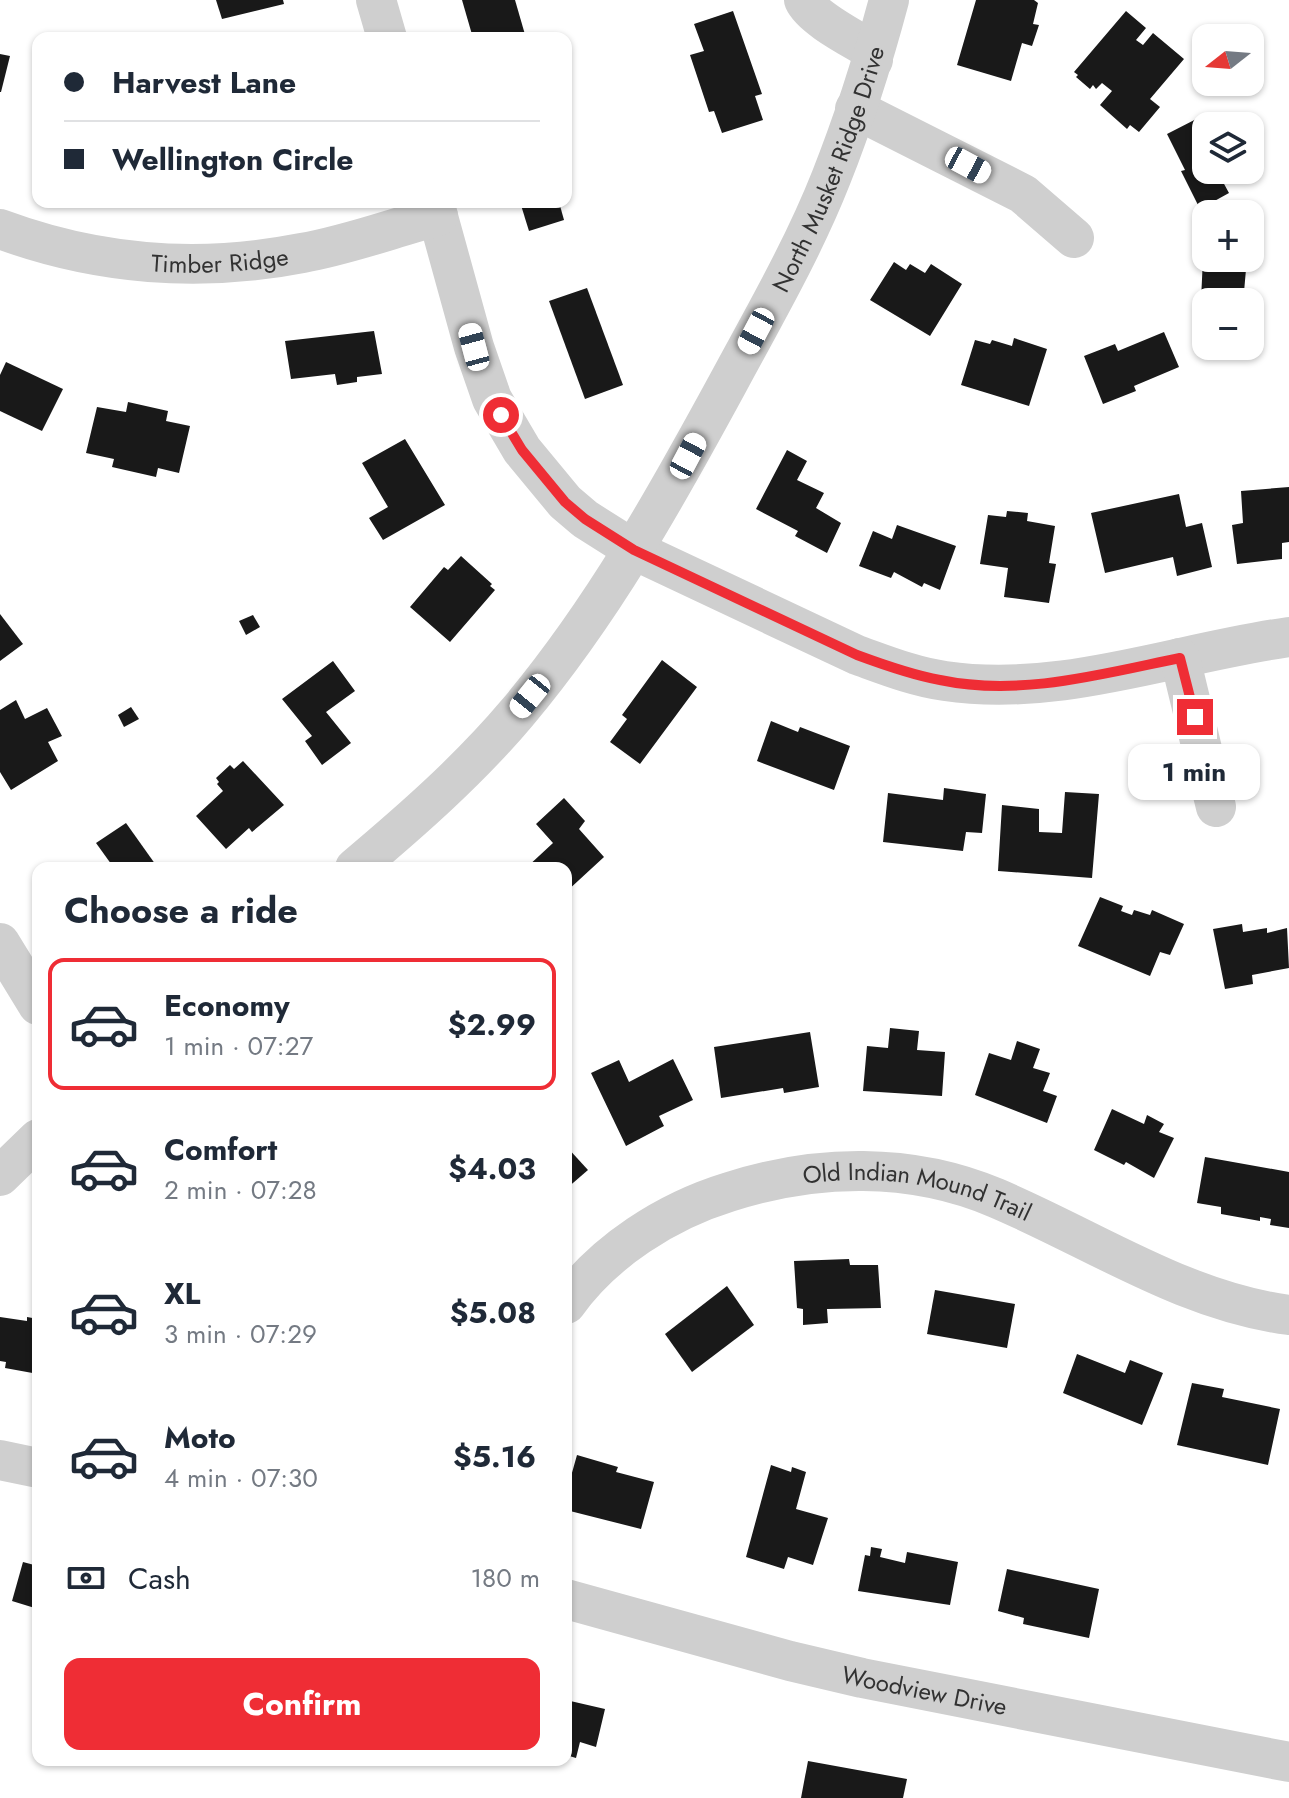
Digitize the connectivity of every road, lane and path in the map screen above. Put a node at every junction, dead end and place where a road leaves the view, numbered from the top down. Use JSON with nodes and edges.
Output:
{"nodes":[{"id":1,"x":376,"y":0,"type":"edge"},
{"id":2,"x":804,"y":0,"type":"edge"},
{"id":3,"x":889,"y":0,"type":"edge"},
{"id":4,"x":385,"y":32,"type":"edge"},
{"id":5,"x":873,"y":60,"type":"junction"},
{"id":6,"x":855,"y":109,"type":"junction"},
{"id":7,"x":436,"y":209,"type":"edge"},
{"id":8,"x":0,"y":229,"type":"edge"},
{"id":9,"x":1074,"y":238,"type":"dead end"},
{"id":10,"x":634,"y":550,"type":"junction"},
{"id":11,"x":1289,"y":637,"type":"edge"},
{"id":12,"x":1180,"y":658,"type":"junction"},
{"id":13,"x":1216,"y":807,"type":"dead end"},
{"id":14,"x":362,"y":862,"type":"edge"},
{"id":15,"x":0,"y":943,"type":"edge"},
{"id":16,"x":32,"y":995,"type":"edge"},
{"id":17,"x":32,"y":1145,"type":"edge"},
{"id":18,"x":0,"y":1176,"type":"edge"},
{"id":19,"x":572,"y":1297,"type":"edge"},
{"id":20,"x":1289,"y":1315,"type":"edge"},
{"id":21,"x":0,"y":1460,"type":"edge"},
{"id":22,"x":32,"y":1467,"type":"edge"},
{"id":23,"x":572,"y":1601,"type":"edge"},
{"id":24,"x":1289,"y":1762,"type":"edge"}],
"edges":[{"from":1,"to":4,"type":"street"},
{"from":2,"to":5,"type":"street"},
{"from":3,"to":5,"type":"street","name":"North Musket Ridge Drive"},
{"from":5,"to":6,"type":"street","name":"North Musket Ridge Drive"},
{"from":6,"to":9,"type":"street"},
{"from":6,"to":10,"type":"street","name":"North Musket Ridge Drive"},
{"from":7,"to":8,"type":"street","name":"Timber Ridge"},
{"from":7,"to":10,"type":"street"},
{"from":10,"to":12,"type":"street"},
{"from":10,"to":14,"type":"street","name":"North Musket Ridge Drive"},
{"from":11,"to":12,"type":"street"},
{"from":12,"to":13,"type":"street"},
{"from":15,"to":16,"type":"street"},
{"from":17,"to":18,"type":"street"},
{"from":19,"to":20,"type":"street","name":"Old Indian Mound Trail"},
{"from":21,"to":22,"type":"street"},
{"from":23,"to":24,"type":"street","name":"Woodview Drive"}]}
